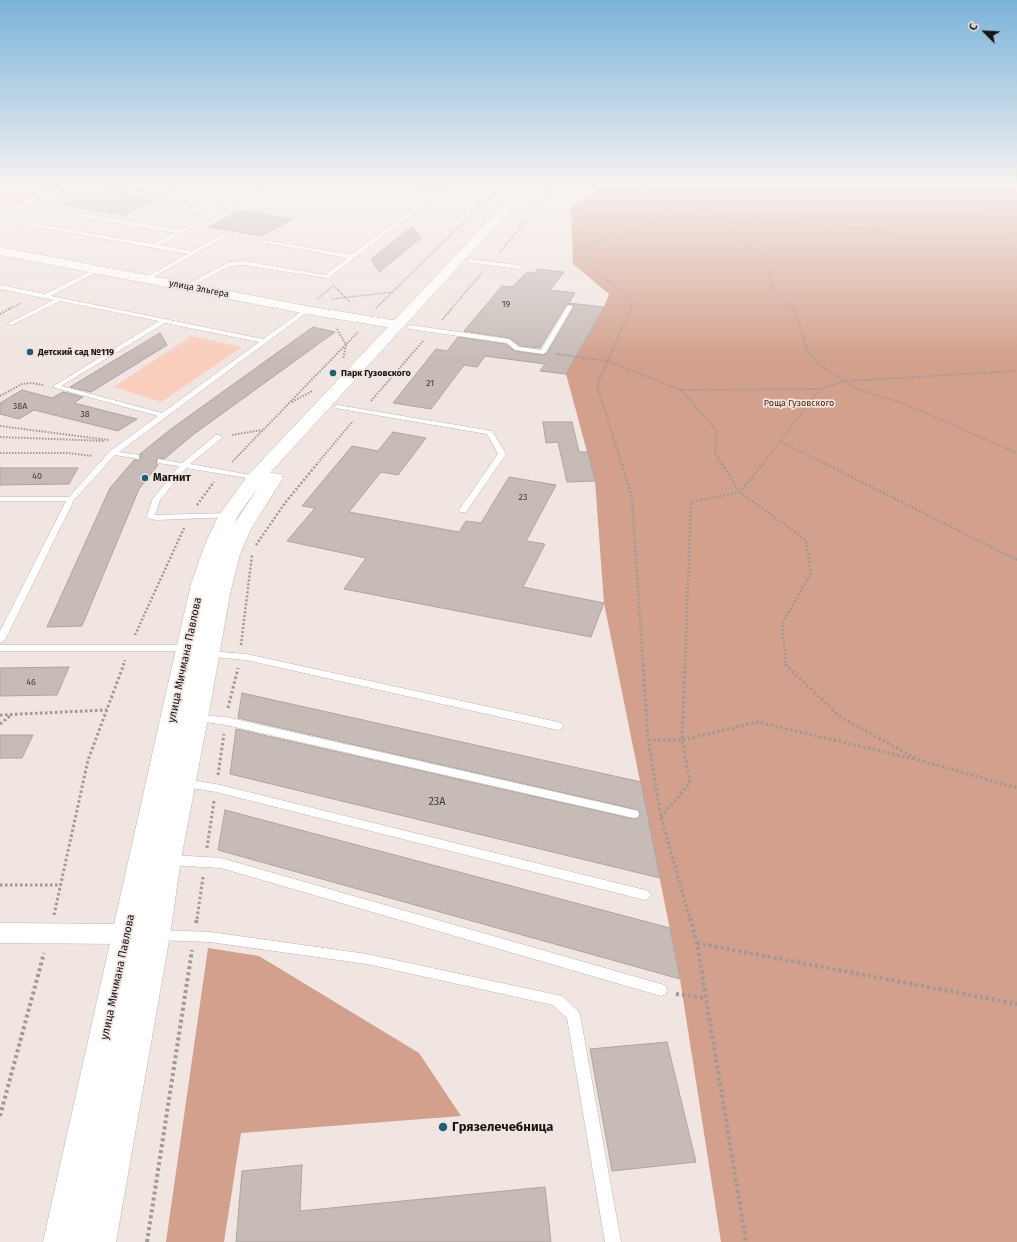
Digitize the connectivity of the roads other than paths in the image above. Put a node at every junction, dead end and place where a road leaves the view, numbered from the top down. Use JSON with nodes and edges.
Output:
{"nodes":[{"id":1,"x":142,"y":244,"type":"edge"},
{"id":2,"x":158,"y":244,"type":"edge"},
{"id":3,"x":210,"y":244,"type":"edge"},
{"id":4,"x":275,"y":244,"type":"edge"},
{"id":5,"x":368,"y":244,"type":"edge"},
{"id":6,"x":479,"y":244,"type":"edge"},
{"id":7,"x":154,"y":246,"type":"junction"},
{"id":8,"x":0,"y":251,"type":"edge"},
{"id":9,"x":194,"y":253,"type":"junction"},
{"id":10,"x":351,"y":257,"type":"junction"},
{"id":11,"x":464,"y":260,"type":"junction"},
{"id":12,"x":518,"y":267,"type":"dead end"},
{"id":13,"x":97,"y":270,"type":"junction"},
{"id":14,"x":146,"y":279,"type":"junction"},
{"id":15,"x":0,"y":287,"type":"edge"},
{"id":16,"x":186,"y":287,"type":"junction"},
{"id":17,"x":46,"y":296,"type":"junction"},
{"id":18,"x":59,"y":299,"type":"junction"},
{"id":19,"x":311,"y":306,"type":"junction"},
{"id":20,"x":570,"y":306,"type":"dead end"},
{"id":21,"x":164,"y":321,"type":"junction"},
{"id":22,"x":10,"y":324,"type":"dead end"},
{"id":23,"x":412,"y":330,"type":"junction"},
{"id":24,"x":264,"y":341,"type":"junction"},
{"id":25,"x":326,"y":400,"type":"junction"},
{"id":26,"x":163,"y":415,"type":"junction"},
{"id":27,"x":219,"y":437,"type":"road end"},
{"id":28,"x":111,"y":456,"type":"junction"},
{"id":29,"x":136,"y":457,"type":"dead end"},
{"id":30,"x":161,"y":461,"type":"dead end"},
{"id":31,"x":184,"y":465,"type":"junction"},
{"id":32,"x":265,"y":479,"type":"junction"},
{"id":33,"x":0,"y":498,"type":"edge"},
{"id":34,"x":71,"y":498,"type":"junction"},
{"id":35,"x":463,"y":510,"type":"dead end"},
{"id":36,"x":229,"y":515,"type":"junction"},
{"id":37,"x":0,"y":640,"type":"edge"},
{"id":38,"x":0,"y":648,"type":"edge"},
{"id":39,"x":201,"y":650,"type":"junction"},
{"id":40,"x":184,"y":716,"type":"junction"},
{"id":41,"x":558,"y":726,"type":"dead end"},
{"id":42,"x":182,"y":783,"type":"junction"},
{"id":43,"x":634,"y":814,"type":"dead end"},
{"id":44,"x":167,"y":860,"type":"junction"},
{"id":45,"x":645,"y":895,"type":"dead end"},
{"id":46,"x":0,"y":934,"type":"edge"},
{"id":47,"x":141,"y":934,"type":"junction"},
{"id":48,"x":661,"y":990,"type":"road end"},
{"id":49,"x":62,"y":1242,"type":"edge"},
{"id":50,"x":97,"y":1242,"type":"edge"},
{"id":51,"x":613,"y":1242,"type":"edge"}],
"edges":[{"from":1,"to":7,"type":"lane"},
{"from":2,"to":7,"type":"lane"},
{"from":3,"to":9,"type":"lane"},
{"from":4,"to":10,"type":"lane"},
{"from":5,"to":10,"type":"lane"},
{"from":6,"to":11,"type":"main road","name":"улица Мичмана Павлова"},
{"from":7,"to":9,"type":"lane"},
{"from":8,"to":13,"type":"main road","name":"улица Эльгера"},
{"from":9,"to":14,"type":"lane"},
{"from":10,"to":16,"type":"lane"},
{"from":11,"to":12,"type":"lane"},
{"from":11,"to":23,"type":"main road","name":"улица Мичмана Павлова"},
{"from":13,"to":14,"type":"main road","name":"улица Эльгера"},
{"from":13,"to":17,"type":"lane"},
{"from":14,"to":16,"type":"main road","name":"улица Эльгера"},
{"from":15,"to":17,"type":"lane"},
{"from":16,"to":19,"type":"main road","name":"улица Эльгера"},
{"from":17,"to":18,"type":"lane"},
{"from":18,"to":21,"type":"lane"},
{"from":18,"to":22,"type":"lane"},
{"from":19,"to":23,"type":"main road","name":"улица Эльгера"},
{"from":19,"to":24,"type":"lane"},
{"from":20,"to":23,"type":"lane"},
{"from":21,"to":24,"type":"lane"},
{"from":21,"to":26,"type":"lane"},
{"from":23,"to":25,"type":"main road","name":"улица Мичмана Павлова"},
{"from":24,"to":26,"type":"lane"},
{"from":25,"to":32,"type":"main road","name":"улица Мичмана Павлова"},
{"from":25,"to":35,"type":"lane"},
{"from":26,"to":28,"type":"lane"},
{"from":27,"to":31,"type":"lane"},
{"from":28,"to":29,"type":"lane"},
{"from":28,"to":34,"type":"lane"},
{"from":30,"to":31,"type":"lane"},
{"from":31,"to":32,"type":"lane"},
{"from":31,"to":36,"type":"lane"},
{"from":32,"to":36,"type":"main road","name":"улица Мичмана Павлова"},
{"from":32,"to":39,"type":"main road","name":"улица Мичмана Павлова"},
{"from":33,"to":34,"type":"lane"},
{"from":34,"to":37,"type":"lane"},
{"from":36,"to":39,"type":"main road","name":"улица Мичмана Павлова"},
{"from":38,"to":39,"type":"lane"},
{"from":39,"to":40,"type":"main road","name":"улица Мичмана Павлова"},
{"from":39,"to":41,"type":"lane"},
{"from":40,"to":42,"type":"main road","name":"улица Мичмана Павлова"},
{"from":40,"to":43,"type":"lane"},
{"from":40,"to":47,"type":"main road","name":"улица Мичмана Павлова"},
{"from":42,"to":44,"type":"main road","name":"улица Мичмана Павлова"},
{"from":42,"to":45,"type":"lane"},
{"from":44,"to":47,"type":"main road","name":"улица Мичмана Павлова"},
{"from":44,"to":48,"type":"lane"},
{"from":46,"to":47,"type":"street"},
{"from":47,"to":49,"type":"main road","name":"улица Мичмана Павлова"},
{"from":47,"to":50,"type":"main road","name":"улица Мичмана Павлова"},
{"from":47,"to":51,"type":"lane"}]}
